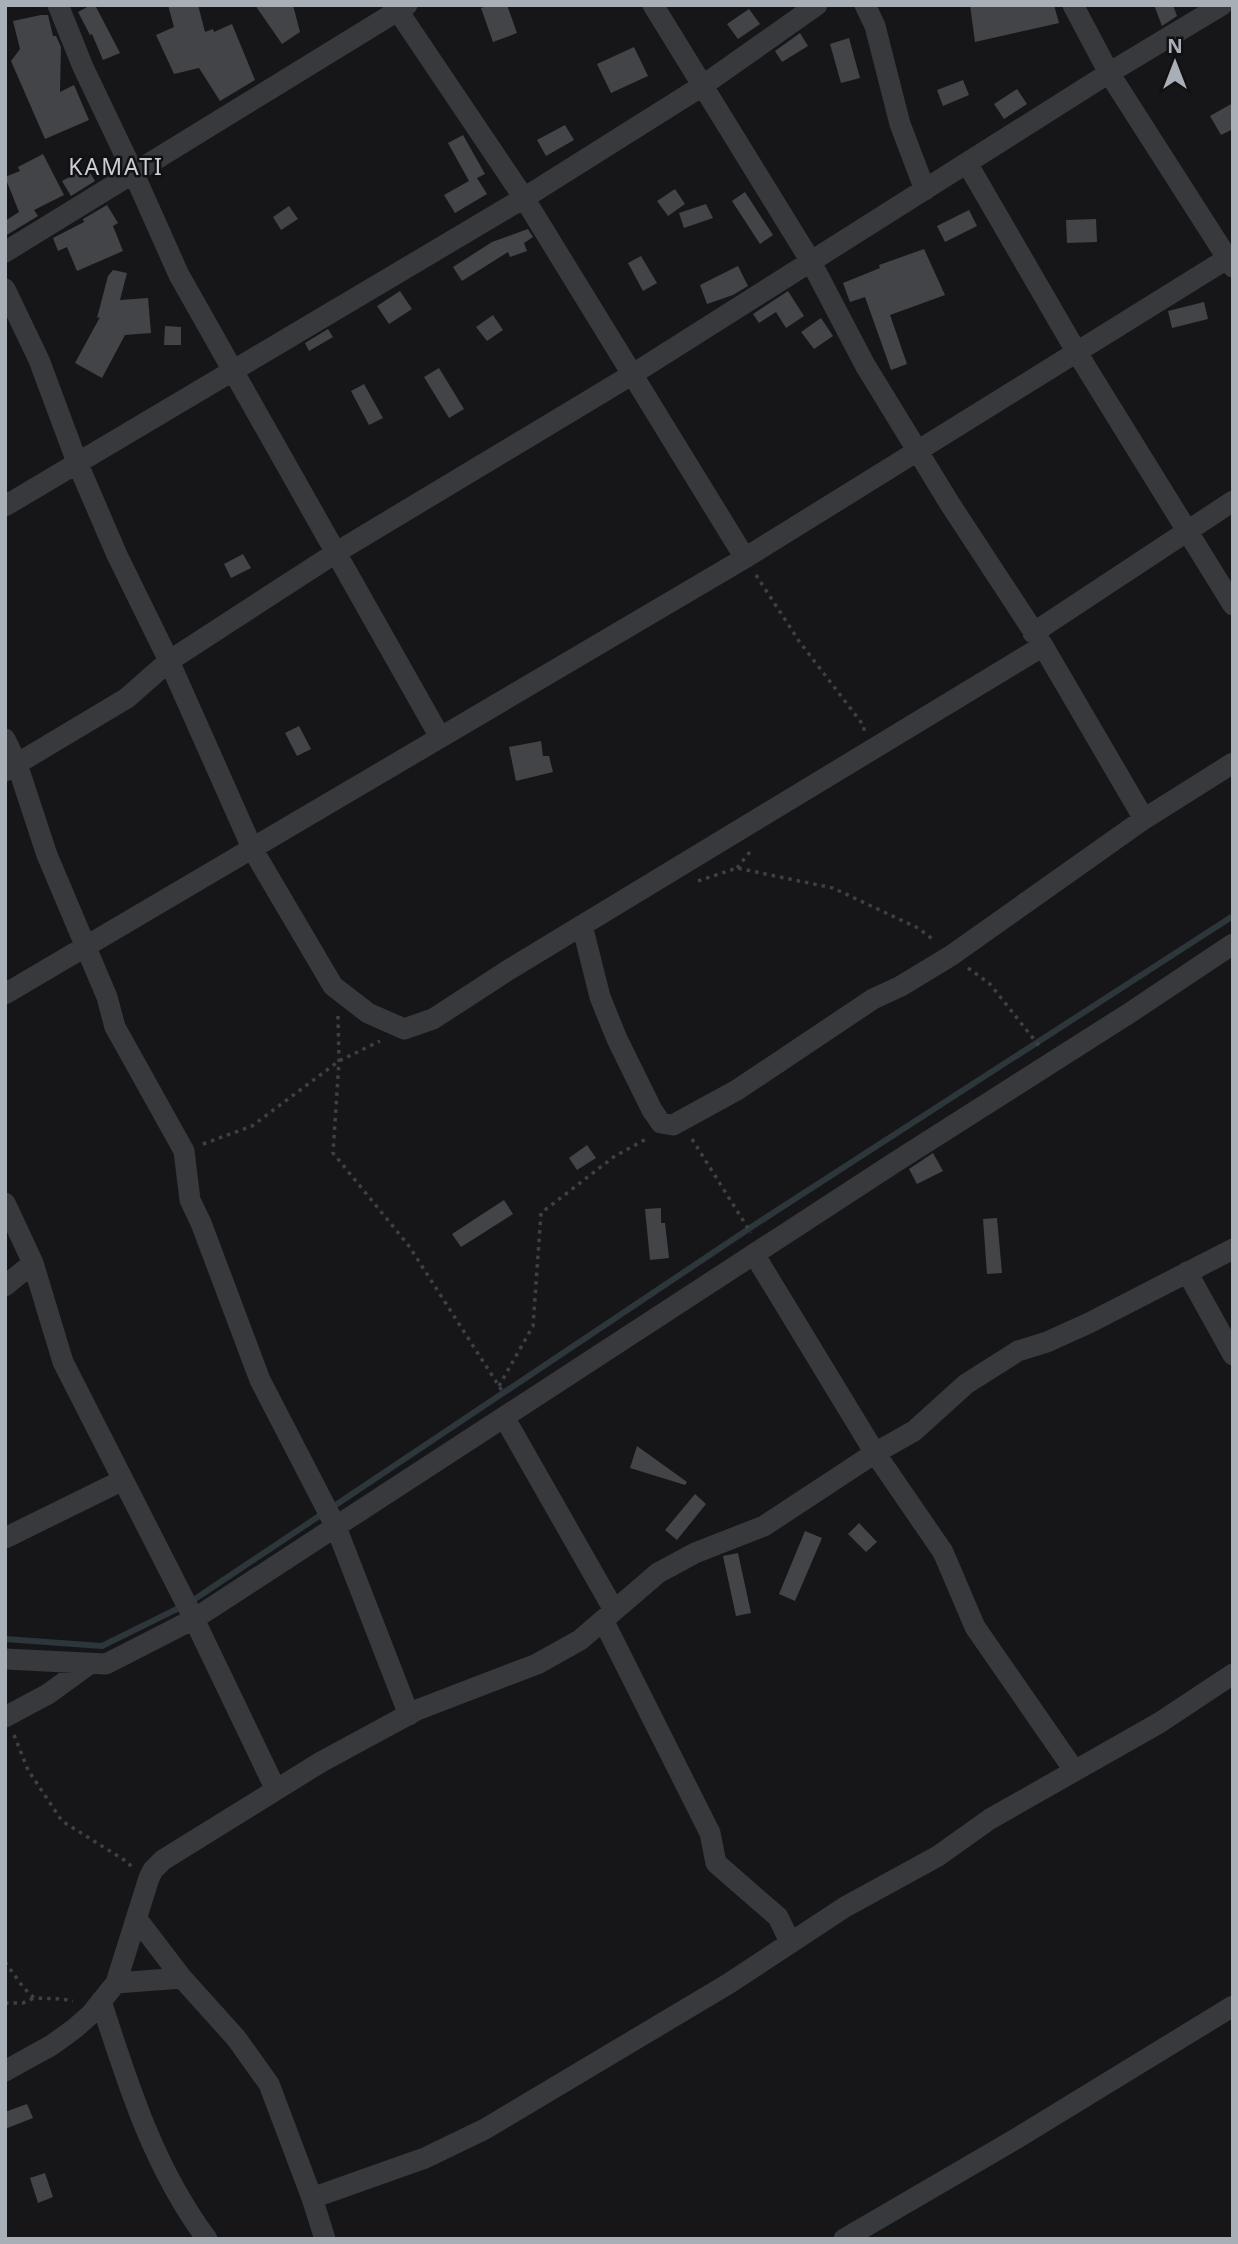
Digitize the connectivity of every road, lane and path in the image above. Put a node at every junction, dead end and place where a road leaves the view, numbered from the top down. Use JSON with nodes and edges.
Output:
{"nodes":[{"id":1,"x":58,"y":5,"type":"edge"},
{"id":2,"x":653,"y":5,"type":"edge"},
{"id":3,"x":817,"y":5,"type":"edge"},
{"id":4,"x":865,"y":5,"type":"edge"},
{"id":5,"x":1073,"y":5,"type":"edge"},
{"id":6,"x":1223,"y":5,"type":"edge"},
{"id":7,"x":400,"y":7,"type":"edge"},
{"id":8,"x":1109,"y":73,"type":"junction"},
{"id":9,"x":702,"y":86,"type":"junction"},
{"id":10,"x":967,"y":163,"type":"junction"},
{"id":11,"x":134,"y":174,"type":"junction"},
{"id":12,"x":925,"y":190,"type":"junction"},
{"id":13,"x":524,"y":198,"type":"junction"},
{"id":14,"x":5,"y":252,"type":"edge"},
{"id":15,"x":810,"y":260,"type":"junction"},
{"id":16,"x":1231,"y":260,"type":"edge"},
{"id":17,"x":5,"y":289,"type":"edge"},
{"id":18,"x":1076,"y":351,"type":"junction"},
{"id":19,"x":233,"y":372,"type":"junction"},
{"id":20,"x":633,"y":374,"type":"junction"},
{"id":21,"x":917,"y":450,"type":"junction"},
{"id":22,"x":77,"y":462,"type":"junction"},
{"id":23,"x":1233,"y":501,"type":"edge"},
{"id":24,"x":5,"y":506,"type":"edge"},
{"id":25,"x":1187,"y":531,"type":"junction"},
{"id":26,"x":337,"y":552,"type":"junction"},
{"id":27,"x":745,"y":558,"type":"junction"},
{"id":28,"x":1233,"y":605,"type":"edge"},
{"id":29,"x":1038,"y":640,"type":"junction"},
{"id":30,"x":169,"y":661,"type":"junction"},
{"id":31,"x":440,"y":737,"type":"junction"},
{"id":32,"x":5,"y":739,"type":"edge"},
{"id":33,"x":866,"y":754,"type":"junction"},
{"id":34,"x":1233,"y":763,"type":"edge"},
{"id":35,"x":11,"y":767,"type":"edge"},
{"id":36,"x":1144,"y":819,"type":"junction"},
{"id":37,"x":759,"y":841,"type":"dead end"},
{"id":38,"x":253,"y":850,"type":"junction"},
{"id":39,"x":737,"y":868,"type":"junction"},
{"id":40,"x":691,"y":883,"type":"dead end"},
{"id":41,"x":582,"y":925,"type":"junction"},
{"id":42,"x":1233,"y":944,"type":"edge"},
{"id":43,"x":86,"y":948,"type":"junction"},
{"id":44,"x":952,"y":955,"type":"junction"},
{"id":45,"x":333,"y":986,"type":"junction"},
{"id":46,"x":5,"y":994,"type":"edge"},
{"id":47,"x":404,"y":1029,"type":"junction"},
{"id":48,"x":1033,"y":1038,"type":"dead end"},
{"id":49,"x":339,"y":1061,"type":"junction"},
{"id":50,"x":677,"y":1123,"type":"junction"},
{"id":51,"x":184,"y":1151,"type":"junction"},
{"id":52,"x":5,"y":1203,"type":"edge"},
{"id":53,"x":745,"y":1225,"type":"dead end"},
{"id":54,"x":1233,"y":1249,"type":"edge"},
{"id":55,"x":754,"y":1254,"type":"junction"},
{"id":56,"x":33,"y":1263,"type":"junction"},
{"id":57,"x":1187,"y":1272,"type":"junction"},
{"id":58,"x":5,"y":1286,"type":"edge"},
{"id":59,"x":1233,"y":1355,"type":"edge"},
{"id":60,"x":504,"y":1418,"type":"junction"},
{"id":61,"x":875,"y":1453,"type":"junction"},
{"id":62,"x":123,"y":1480,"type":"junction"},
{"id":63,"x":336,"y":1527,"type":"junction"},
{"id":64,"x":5,"y":1538,"type":"edge"},
{"id":65,"x":608,"y":1615,"type":"junction"},
{"id":66,"x":194,"y":1619,"type":"junction"},
{"id":67,"x":5,"y":1659,"type":"edge"},
{"id":68,"x":88,"y":1665,"type":"junction"},
{"id":69,"x":1233,"y":1674,"type":"edge"},
{"id":70,"x":409,"y":1715,"type":"junction"},
{"id":71,"x":6,"y":1717,"type":"edge"},
{"id":72,"x":1074,"y":1770,"type":"junction"},
{"id":73,"x":276,"y":1790,"type":"junction"},
{"id":74,"x":145,"y":1894,"type":"junction"},
{"id":75,"x":137,"y":1919,"type":"junction"},
{"id":76,"x":790,"y":1942,"type":"junction"},
{"id":77,"x":5,"y":1962,"type":"edge"},
{"id":78,"x":182,"y":1978,"type":"junction"},
{"id":79,"x":116,"y":1983,"type":"junction"},
{"id":80,"x":34,"y":1998,"type":"junction"},
{"id":81,"x":5,"y":2003,"type":"edge"},
{"id":82,"x":1233,"y":2006,"type":"edge"},
{"id":83,"x":96,"y":2008,"type":"junction"},
{"id":84,"x":5,"y":2071,"type":"edge"},
{"id":85,"x":312,"y":2198,"type":"junction"},
{"id":86,"x":207,"y":2239,"type":"edge"},
{"id":87,"x":325,"y":2239,"type":"edge"},
{"id":88,"x":844,"y":2239,"type":"edge"}],
"edges":[{"from":1,"to":11,"type":"street"},
{"from":2,"to":9,"type":"street"},
{"from":3,"to":9,"type":"street"},
{"from":4,"to":12,"type":"street"},
{"from":5,"to":8,"type":"street"},
{"from":6,"to":8,"type":"street"},
{"from":7,"to":11,"type":"street"},
{"from":7,"to":13,"type":"street"},
{"from":8,"to":10,"type":"street"},
{"from":8,"to":16,"type":"street"},
{"from":9,"to":13,"type":"street"},
{"from":9,"to":15,"type":"street"},
{"from":10,"to":12,"type":"street"},
{"from":10,"to":18,"type":"street"},
{"from":11,"to":14,"type":"street"},
{"from":11,"to":19,"type":"street"},
{"from":12,"to":15,"type":"street"},
{"from":13,"to":19,"type":"street"},
{"from":13,"to":20,"type":"street"},
{"from":15,"to":20,"type":"street"},
{"from":15,"to":21,"type":"street"},
{"from":16,"to":18,"type":"street"},
{"from":17,"to":22,"type":"street"},
{"from":18,"to":21,"type":"street"},
{"from":18,"to":25,"type":"street"},
{"from":19,"to":22,"type":"street"},
{"from":19,"to":26,"type":"street"},
{"from":20,"to":26,"type":"street"},
{"from":20,"to":27,"type":"street"},
{"from":21,"to":27,"type":"street"},
{"from":21,"to":29,"type":"street"},
{"from":22,"to":24,"type":"street"},
{"from":22,"to":30,"type":"street"},
{"from":23,"to":25,"type":"street"},
{"from":25,"to":28,"type":"street"},
{"from":25,"to":29,"type":"street"},
{"from":26,"to":30,"type":"street"},
{"from":26,"to":31,"type":"street"},
{"from":27,"to":31,"type":"street"},
{"from":27,"to":33,"type":"path"},
{"from":29,"to":33,"type":"street"},
{"from":29,"to":36,"type":"street"},
{"from":30,"to":35,"type":"street"},
{"from":30,"to":38,"type":"street"},
{"from":31,"to":38,"type":"street"},
{"from":32,"to":35,"type":"street"},
{"from":33,"to":41,"type":"street"},
{"from":34,"to":36,"type":"street"},
{"from":35,"to":43,"type":"street"},
{"from":36,"to":44,"type":"street"},
{"from":37,"to":39,"type":"path"},
{"from":38,"to":43,"type":"street"},
{"from":38,"to":45,"type":"street"},
{"from":39,"to":40,"type":"path"},
{"from":39,"to":44,"type":"path"},
{"from":41,"to":47,"type":"street"},
{"from":41,"to":50,"type":"street"},
{"from":42,"to":55,"type":"street"},
{"from":43,"to":46,"type":"street"},
{"from":43,"to":51,"type":"street"},
{"from":44,"to":48,"type":"path"},
{"from":44,"to":50,"type":"street"},
{"from":45,"to":47,"type":"street"},
{"from":45,"to":49,"type":"path"},
{"from":47,"to":49,"type":"path"},
{"from":49,"to":50,"type":"path"},
{"from":49,"to":51,"type":"path"},
{"from":50,"to":53,"type":"path"},
{"from":51,"to":63,"type":"street"},
{"from":52,"to":56,"type":"street"},
{"from":54,"to":57,"type":"street"},
{"from":55,"to":60,"type":"street"},
{"from":55,"to":61,"type":"street"},
{"from":56,"to":58,"type":"street"},
{"from":56,"to":62,"type":"street"},
{"from":57,"to":59,"type":"street"},
{"from":57,"to":61,"type":"street"},
{"from":60,"to":63,"type":"street"},
{"from":60,"to":65,"type":"street"},
{"from":61,"to":65,"type":"street"},
{"from":61,"to":72,"type":"street"},
{"from":62,"to":64,"type":"street"},
{"from":62,"to":66,"type":"street"},
{"from":63,"to":66,"type":"street"},
{"from":63,"to":70,"type":"street"},
{"from":65,"to":70,"type":"street"},
{"from":65,"to":76,"type":"street"},
{"from":66,"to":68,"type":"street"},
{"from":66,"to":73,"type":"street"},
{"from":67,"to":68,"type":"street"},
{"from":68,"to":71,"type":"street"},
{"from":69,"to":72,"type":"street"},
{"from":70,"to":73,"type":"street"},
{"from":71,"to":74,"type":"path"},
{"from":72,"to":76,"type":"street"},
{"from":73,"to":74,"type":"street"},
{"from":74,"to":75,"type":"street"},
{"from":75,"to":78,"type":"street"},
{"from":75,"to":79,"type":"street"},
{"from":76,"to":85,"type":"street"},
{"from":77,"to":80,"type":"path"},
{"from":78,"to":79,"type":"street"},
{"from":78,"to":85,"type":"street"},
{"from":79,"to":83,"type":"street"},
{"from":80,"to":81,"type":"path"},
{"from":80,"to":83,"type":"path"},
{"from":82,"to":88,"type":"street"},
{"from":83,"to":84,"type":"street"},
{"from":83,"to":86,"type":"street"},
{"from":85,"to":87,"type":"street"}]}
